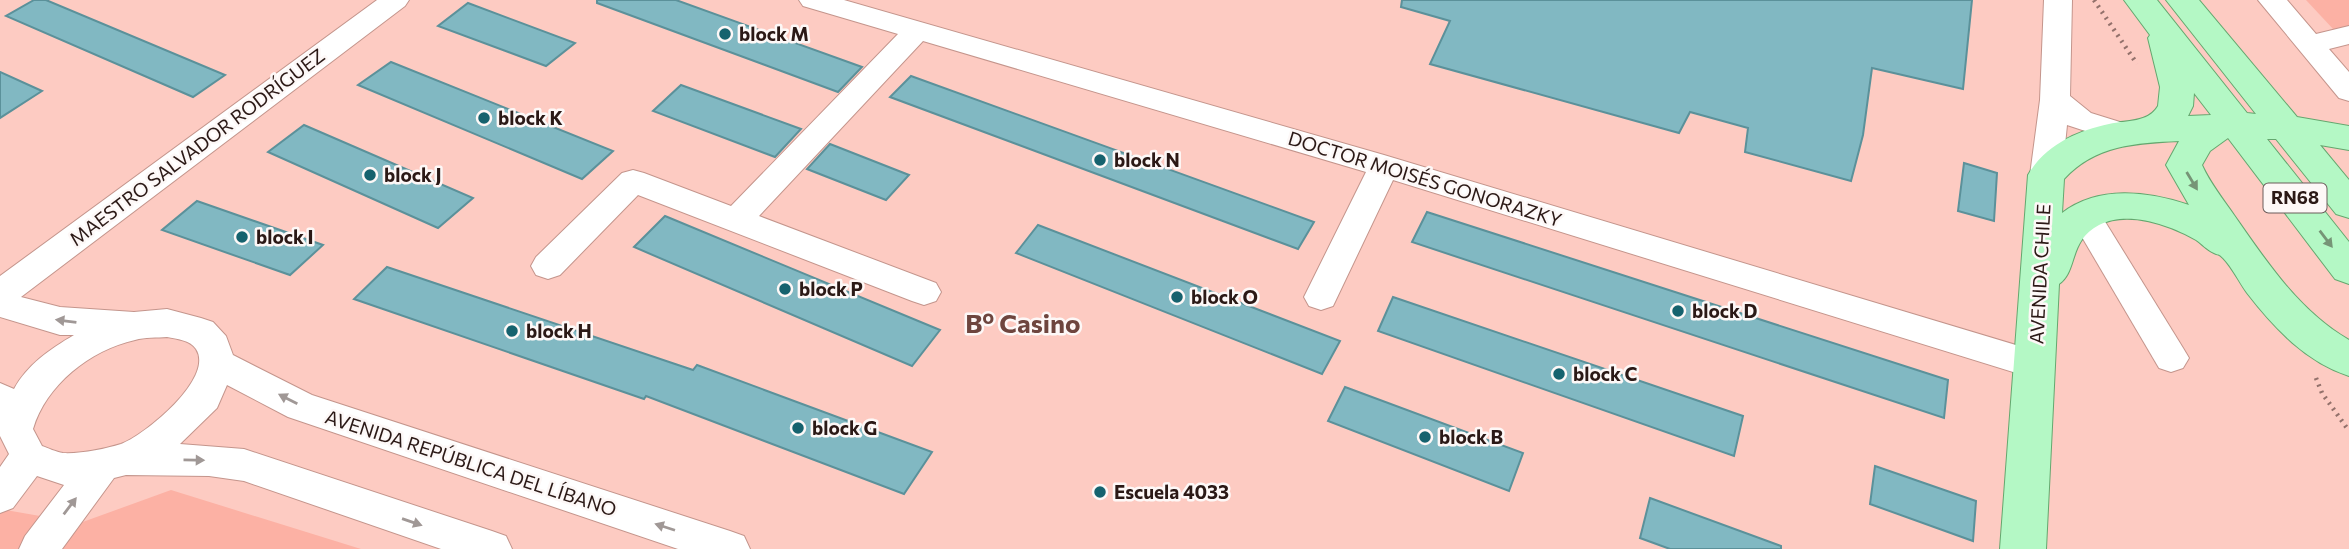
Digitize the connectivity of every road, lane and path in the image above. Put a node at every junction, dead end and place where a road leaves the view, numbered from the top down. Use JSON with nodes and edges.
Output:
{"nodes":[{"id":1,"x":395,"y":0,"type":"edge"},
{"id":2,"x":813,"y":0,"type":"edge"},
{"id":3,"x":2058,"y":0,"type":"edge"},
{"id":4,"x":2140,"y":0,"type":"edge"},
{"id":5,"x":2272,"y":0,"type":"edge"},
{"id":6,"x":2187,"y":5,"type":"edge"},
{"id":7,"x":2162,"y":28,"type":"junction"},
{"id":8,"x":918,"y":30,"type":"junction"},
{"id":9,"x":2349,"y":35,"type":"edge"},
{"id":10,"x":2311,"y":44,"type":"junction"},
{"id":11,"x":2349,"y":91,"type":"edge"},
{"id":12,"x":2055,"y":100,"type":"junction"},
{"id":13,"x":2230,"y":127,"type":"junction"},
{"id":14,"x":2289,"y":129,"type":"junction"},
{"id":15,"x":2138,"y":133,"type":"junction"},
{"id":16,"x":2349,"y":135,"type":"edge"},
{"id":17,"x":1384,"y":166,"type":"junction"},
{"id":18,"x":2046,"y":175,"type":"junction"},
{"id":19,"x":2349,"y":205,"type":"edge"},
{"id":20,"x":2085,"y":215,"type":"junction"},
{"id":21,"x":736,"y":221,"type":"junction"},
{"id":22,"x":2243,"y":256,"type":"junction"},
{"id":23,"x":548,"y":266,"type":"dead end"},
{"id":24,"x":2349,"y":269,"type":"edge"},
{"id":25,"x":924,"y":292,"type":"dead end"},
{"id":26,"x":0,"y":294,"type":"edge"},
{"id":27,"x":1321,"y":298,"type":"dead end"},
{"id":28,"x":2039,"y":298,"type":"junction"},
{"id":29,"x":0,"y":304,"type":"edge"},
{"id":30,"x":134,"y":326,"type":"junction"},
{"id":31,"x":2171,"y":358,"type":"dead end"},
{"id":32,"x":2349,"y":359,"type":"edge"},
{"id":33,"x":217,"y":363,"type":"junction"},
{"id":34,"x":2036,"y":365,"type":"junction"},
{"id":35,"x":15,"y":428,"type":"edge"},
{"id":36,"x":114,"y":461,"type":"junction"},
{"id":37,"x":0,"y":496,"type":"edge"},
{"id":38,"x":39,"y":549,"type":"edge"},
{"id":39,"x":492,"y":549,"type":"edge"},
{"id":40,"x":730,"y":549,"type":"edge"},
{"id":41,"x":2023,"y":549,"type":"edge"}],
"edges":[{"from":1,"to":26,"type":"street","name":"MAESTRO SALVADOR RODRÍGUEZ"},
{"from":2,"to":8,"type":"street","name":"DOCTOR MOISÉS GONORAZKY"},
{"from":3,"to":12,"type":"street","name":"AVENIDA CHILE"},
{"from":4,"to":7,"type":"main road","number":"RN68"},
{"from":5,"to":10,"type":"street"},
{"from":6,"to":14,"type":"main road","number":"RN68"},
{"from":6,"to":16,"type":"main road"},
{"from":7,"to":13,"type":"main road","number":"RN68"},
{"from":7,"to":15,"type":"main road"},
{"from":8,"to":17,"type":"street","name":"DOCTOR MOISÉS GONORAZKY"},
{"from":8,"to":21,"type":"street"},
{"from":9,"to":10,"type":"street"},
{"from":10,"to":11,"type":"street"},
{"from":12,"to":15,"type":"street"},
{"from":12,"to":18,"type":"street","name":"AVENIDA CHILE"},
{"from":13,"to":14,"type":"main road"},
{"from":13,"to":15,"type":"main road"},
{"from":13,"to":22,"type":"main road","one_way":true},
{"from":13,"to":24,"type":"main road","number":"RN68","one_way":true},
{"from":14,"to":16,"type":"main road"},
{"from":14,"to":19,"type":"main road","number":"RN68"},
{"from":15,"to":18,"type":"main road"},
{"from":17,"to":27,"type":"street"},
{"from":17,"to":34,"type":"street","name":"DOCTOR MOISÉS GONORAZKY"},
{"from":18,"to":28,"type":"main road","name":"AVENIDA CHILE"},
{"from":20,"to":22,"type":"main road"},
{"from":20,"to":28,"type":"main road"},
{"from":20,"to":31,"type":"street"},
{"from":21,"to":23,"type":"street"},
{"from":21,"to":25,"type":"street"},
{"from":22,"to":32,"type":"main road"},
{"from":28,"to":34,"type":"main road","name":"AVENIDA CHILE"},
{"from":30,"to":29,"type":"street","one_way":true},
{"from":30,"to":33,"type":"street"},
{"from":30,"to":35,"type":"street"},
{"from":33,"to":36,"type":"street"},
{"from":40,"to":33,"type":"street","name":"AVENIDA REPÚBLICA DEL LÍBANO","one_way":true},
{"from":34,"to":41,"type":"main road","name":"AVENIDA CHILE"},
{"from":35,"to":36,"type":"street"},
{"from":35,"to":37,"type":"street"},
{"from":38,"to":36,"type":"street","one_way":true},
{"from":36,"to":39,"type":"street","one_way":true}]}
